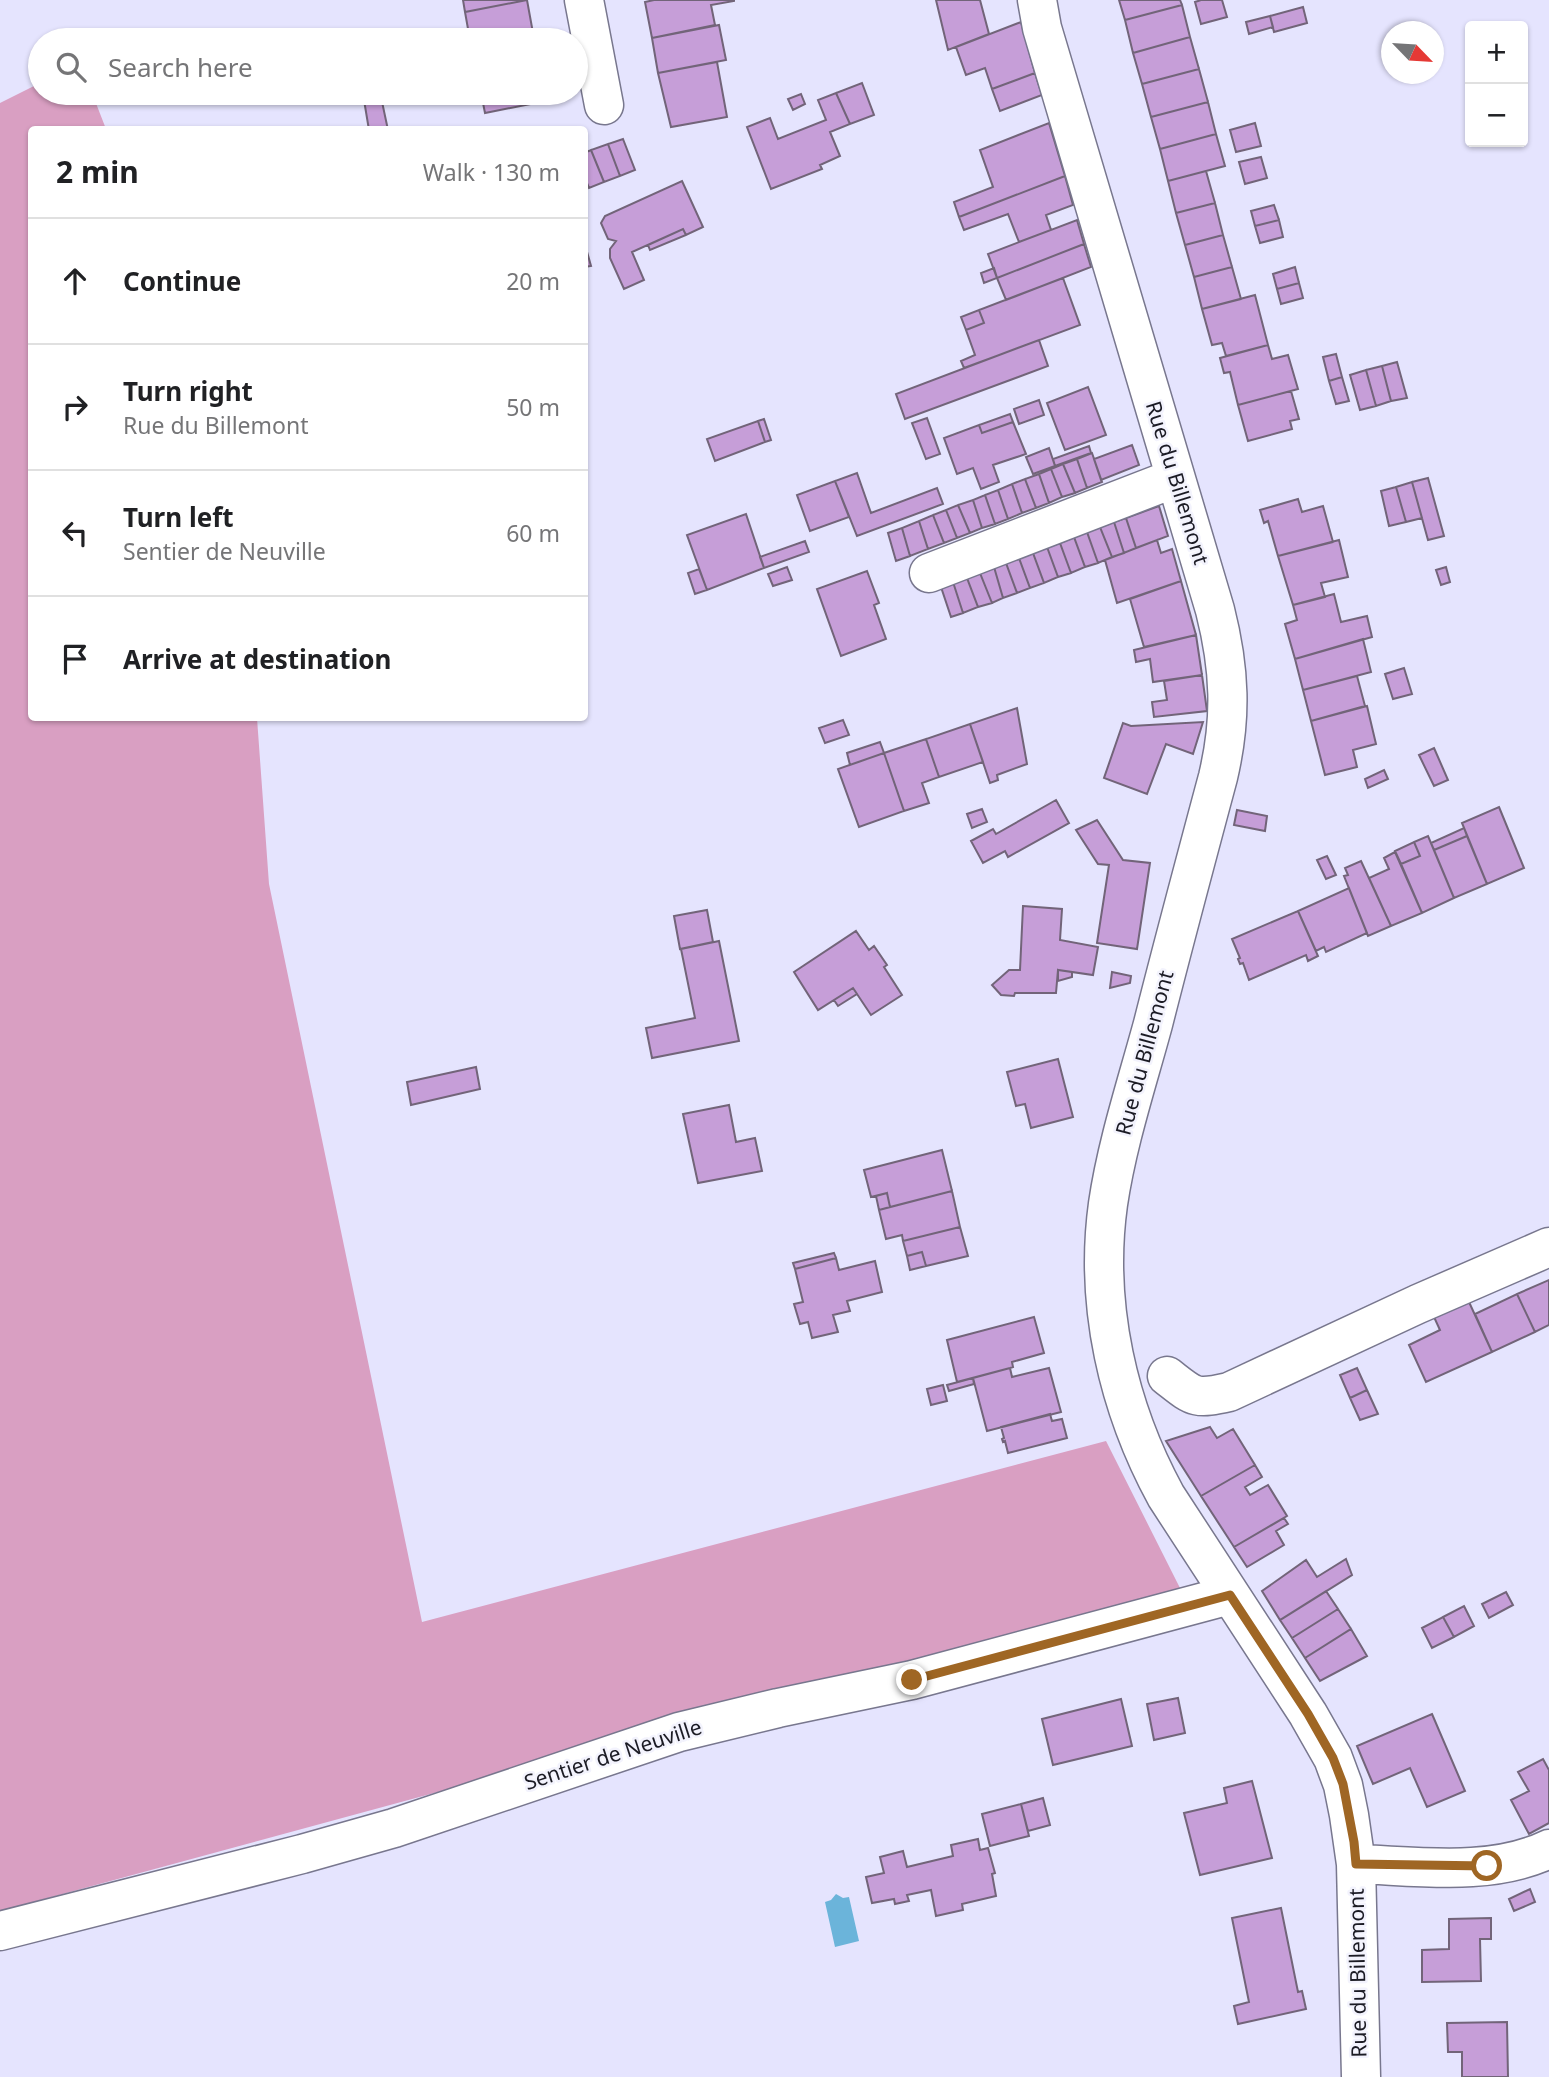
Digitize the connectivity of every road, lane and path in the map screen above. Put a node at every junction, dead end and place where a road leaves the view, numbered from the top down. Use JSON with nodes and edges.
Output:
{"nodes":[{"id":1,"x":584,"y":0,"type":"edge"},
{"id":2,"x":1037,"y":0,"type":"edge"},
{"id":3,"x":604,"y":105,"type":"dead end"},
{"id":4,"x":1175,"y":478,"type":"junction"},
{"id":5,"x":929,"y":573,"type":"dead end"},
{"id":6,"x":1549,"y":1247,"type":"edge"},
{"id":7,"x":1167,"y":1376,"type":"dead end"},
{"id":8,"x":1230,"y":1595,"type":"junction"},
{"id":9,"x":1549,"y":1849,"type":"edge"},
{"id":10,"x":1356,"y":1864,"type":"junction"},
{"id":11,"x":0,"y":1931,"type":"edge"},
{"id":12,"x":1361,"y":2077,"type":"edge"}],
"edges":[{"from":1,"to":3,"type":"street"},
{"from":2,"to":4,"type":"street","name":"Rue du Billemont"},
{"from":4,"to":5,"type":"street"},
{"from":4,"to":8,"type":"street","name":"Rue du Billemont"},
{"from":6,"to":7,"type":"street"},
{"from":8,"to":10,"type":"street","name":"Rue du Billemont"},
{"from":8,"to":11,"type":"street","name":"Sentier de Neuville"},
{"from":9,"to":10,"type":"street"},
{"from":10,"to":12,"type":"street","name":"Rue du Billemont"}]}
